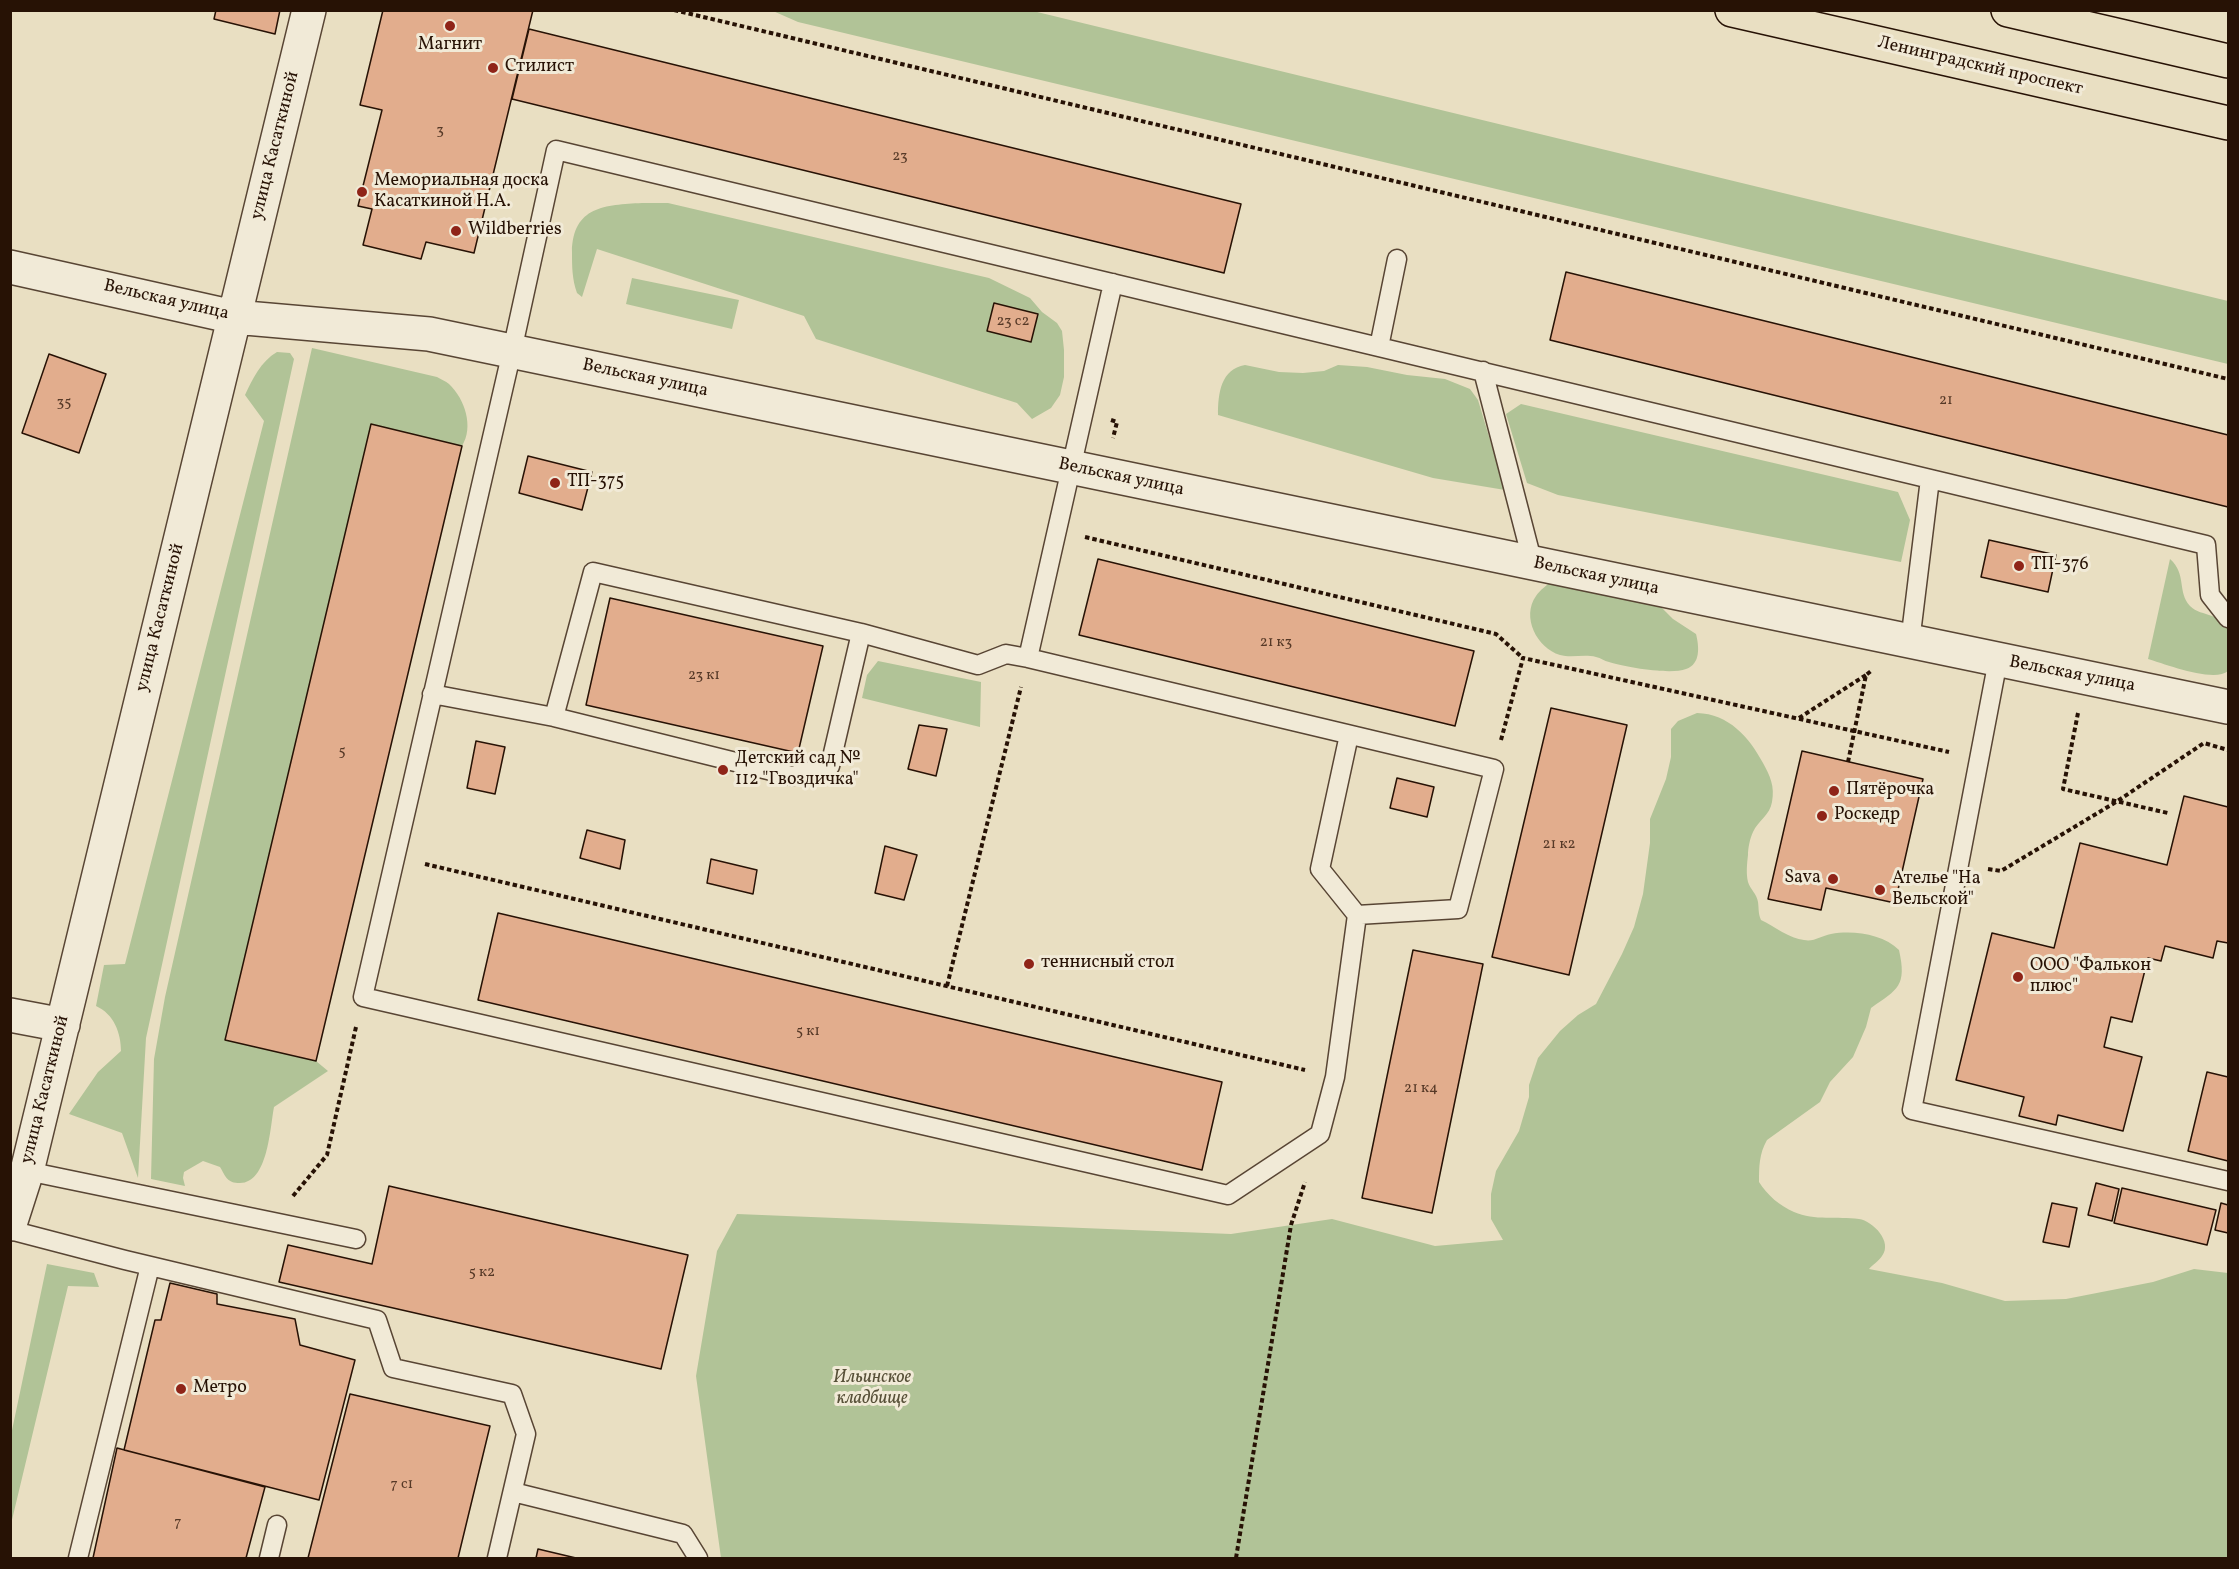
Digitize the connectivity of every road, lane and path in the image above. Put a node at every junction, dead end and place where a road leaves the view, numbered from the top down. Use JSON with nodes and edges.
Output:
{"nodes":[{"id":1,"x":309,"y":10,"type":"edge"},
{"id":2,"x":674,"y":10,"type":"edge"},
{"id":3,"x":1732,"y":10,"type":"edge"},
{"id":4,"x":2008,"y":10,"type":"edge"},
{"id":5,"x":2229,"y":61,"type":"edge"},
{"id":6,"x":2229,"y":123,"type":"edge"},
{"id":7,"x":1397,"y":259,"type":"dead end"},
{"id":8,"x":10,"y":267,"type":"edge"},
{"id":9,"x":1113,"y":283,"type":"junction"},
{"id":10,"x":234,"y":317,"type":"junction"},
{"id":11,"x":1378,"y":346,"type":"junction"},
{"id":12,"x":512,"y":351,"type":"junction"},
{"id":13,"x":1483,"y":371,"type":"junction"},
{"id":14,"x":2229,"y":379,"type":"edge"},
{"id":15,"x":1071,"y":467,"type":"junction"},
{"id":16,"x":1930,"y":479,"type":"junction"},
{"id":17,"x":1057,"y":530,"type":"junction"},
{"id":18,"x":1533,"y":564,"type":"junction"},
{"id":19,"x":2229,"y":618,"type":"edge"},
{"id":20,"x":861,"y":633,"type":"junction"},
{"id":21,"x":1910,"y":642,"type":"junction"},
{"id":22,"x":1028,"y":658,"type":"junction"},
{"id":23,"x":1522,"y":658,"type":"junction"},
{"id":24,"x":1998,"y":660,"type":"junction"},
{"id":25,"x":1866,"y":675,"type":"junction"},
{"id":26,"x":2086,"y":677,"type":"junction"},
{"id":27,"x":432,"y":694,"type":"junction"},
{"id":28,"x":2229,"y":707,"type":"edge"},
{"id":29,"x":554,"y":717,"type":"junction"},
{"id":30,"x":1798,"y":718,"type":"junction"},
{"id":31,"x":1856,"y":731,"type":"junction"},
{"id":32,"x":1349,"y":735,"type":"junction"},
{"id":33,"x":2229,"y":750,"type":"edge"},
{"id":34,"x":1979,"y":758,"type":"junction"},
{"id":35,"x":1848,"y":762,"type":"dead end"},
{"id":36,"x":1494,"y":769,"type":"junction"},
{"id":37,"x":2116,"y":802,"type":"junction"},
{"id":38,"x":2168,"y":813,"type":"dead end"},
{"id":39,"x":395,"y":857,"type":"junction"},
{"id":40,"x":1959,"y":864,"type":"junction"},
{"id":41,"x":1357,"y":915,"type":"junction"},
{"id":42,"x":947,"y":986,"type":"junction"},
{"id":43,"x":363,"y":997,"type":"junction"},
{"id":44,"x":10,"y":1016,"type":"edge"},
{"id":45,"x":63,"y":1025,"type":"junction"},
{"id":46,"x":1335,"y":1077,"type":"junction"},
{"id":47,"x":1320,"y":1134,"type":"junction"},
{"id":48,"x":27,"y":1171,"type":"junction"},
{"id":49,"x":2229,"y":1181,"type":"edge"},
{"id":50,"x":271,"y":1222,"type":"junction"},
{"id":51,"x":10,"y":1224,"type":"edge"},
{"id":52,"x":10,"y":1230,"type":"edge"},
{"id":53,"x":356,"y":1239,"type":"dead end"},
{"id":54,"x":150,"y":1266,"type":"junction"},
{"id":55,"x":513,"y":1492,"type":"junction"},
{"id":56,"x":277,"y":1525,"type":"dead end"},
{"id":57,"x":78,"y":1558,"type":"edge"},
{"id":58,"x":269,"y":1558,"type":"edge"},
{"id":59,"x":497,"y":1558,"type":"edge"},
{"id":60,"x":698,"y":1558,"type":"edge"},
{"id":61,"x":1236,"y":1558,"type":"edge"}],
"edges":[{"from":1,"to":10,"type":"street","name":"улица Касаткиной"},
{"from":2,"to":14,"type":"path"},
{"from":3,"to":6,"type":"main road","name":"Ленинградский проспект"},
{"from":4,"to":5,"type":"main road"},
{"from":7,"to":11,"type":"lane"},
{"from":8,"to":10,"type":"street","name":"Вельская улица"},
{"from":9,"to":11,"type":"lane"},
{"from":9,"to":12,"type":"lane"},
{"from":9,"to":15,"type":"lane"},
{"from":10,"to":12,"type":"street","name":"Вельская улица"},
{"from":10,"to":45,"type":"street","name":"улица Касаткиной"},
{"from":11,"to":13,"type":"lane"},
{"from":12,"to":15,"type":"street","name":"Вельская улица"},
{"from":12,"to":27,"type":"lane"},
{"from":13,"to":16,"type":"lane"},
{"from":13,"to":18,"type":"lane"},
{"from":15,"to":17,"type":"lane"},
{"from":15,"to":18,"type":"street","name":"Вельская улица"},
{"from":16,"to":19,"type":"lane"},
{"from":16,"to":21,"type":"lane"},
{"from":17,"to":22,"type":"lane"},
{"from":17,"to":23,"type":"path"},
{"from":18,"to":21,"type":"street","name":"Вельская улица"},
{"from":20,"to":22,"type":"lane"},
{"from":20,"to":29,"type":"lane"},
{"from":20,"to":29,"type":"lane"},
{"from":21,"to":24,"type":"street","name":"Вельская улица"},
{"from":21,"to":25,"type":"path"},
{"from":22,"to":32,"type":"lane"},
{"from":22,"to":42,"type":"path"},
{"from":23,"to":30,"type":"path"},
{"from":23,"to":36,"type":"path"},
{"from":24,"to":26,"type":"street","name":"Вельская улица"},
{"from":24,"to":34,"type":"lane"},
{"from":25,"to":30,"type":"path"},
{"from":25,"to":31,"type":"path"},
{"from":26,"to":28,"type":"street","name":"Вельская улица"},
{"from":26,"to":37,"type":"path"},
{"from":27,"to":29,"type":"lane"},
{"from":27,"to":39,"type":"lane"},
{"from":30,"to":31,"type":"path"},
{"from":31,"to":34,"type":"path"},
{"from":31,"to":35,"type":"path"},
{"from":32,"to":36,"type":"lane"},
{"from":32,"to":41,"type":"lane"},
{"from":33,"to":37,"type":"path"},
{"from":34,"to":40,"type":"lane"},
{"from":36,"to":41,"type":"lane"},
{"from":37,"to":38,"type":"path"},
{"from":37,"to":40,"type":"path"},
{"from":39,"to":42,"type":"path"},
{"from":39,"to":43,"type":"lane"},
{"from":40,"to":49,"type":"lane"},
{"from":41,"to":46,"type":"lane"},
{"from":42,"to":46,"type":"path"},
{"from":43,"to":47,"type":"lane"},
{"from":43,"to":50,"type":"path"},
{"from":44,"to":45,"type":"street"},
{"from":45,"to":48,"type":"street","name":"улица Касаткиной"},
{"from":46,"to":47,"type":"lane"},
{"from":47,"to":61,"type":"path"},
{"from":48,"to":50,"type":"lane"},
{"from":48,"to":51,"type":"street","name":"улица Касаткиной"},
{"from":50,"to":53,"type":"lane"},
{"from":52,"to":54,"type":"lane"},
{"from":54,"to":55,"type":"lane"},
{"from":54,"to":57,"type":"lane"},
{"from":55,"to":59,"type":"lane"},
{"from":55,"to":60,"type":"lane"},
{"from":56,"to":58,"type":"lane"}]}
